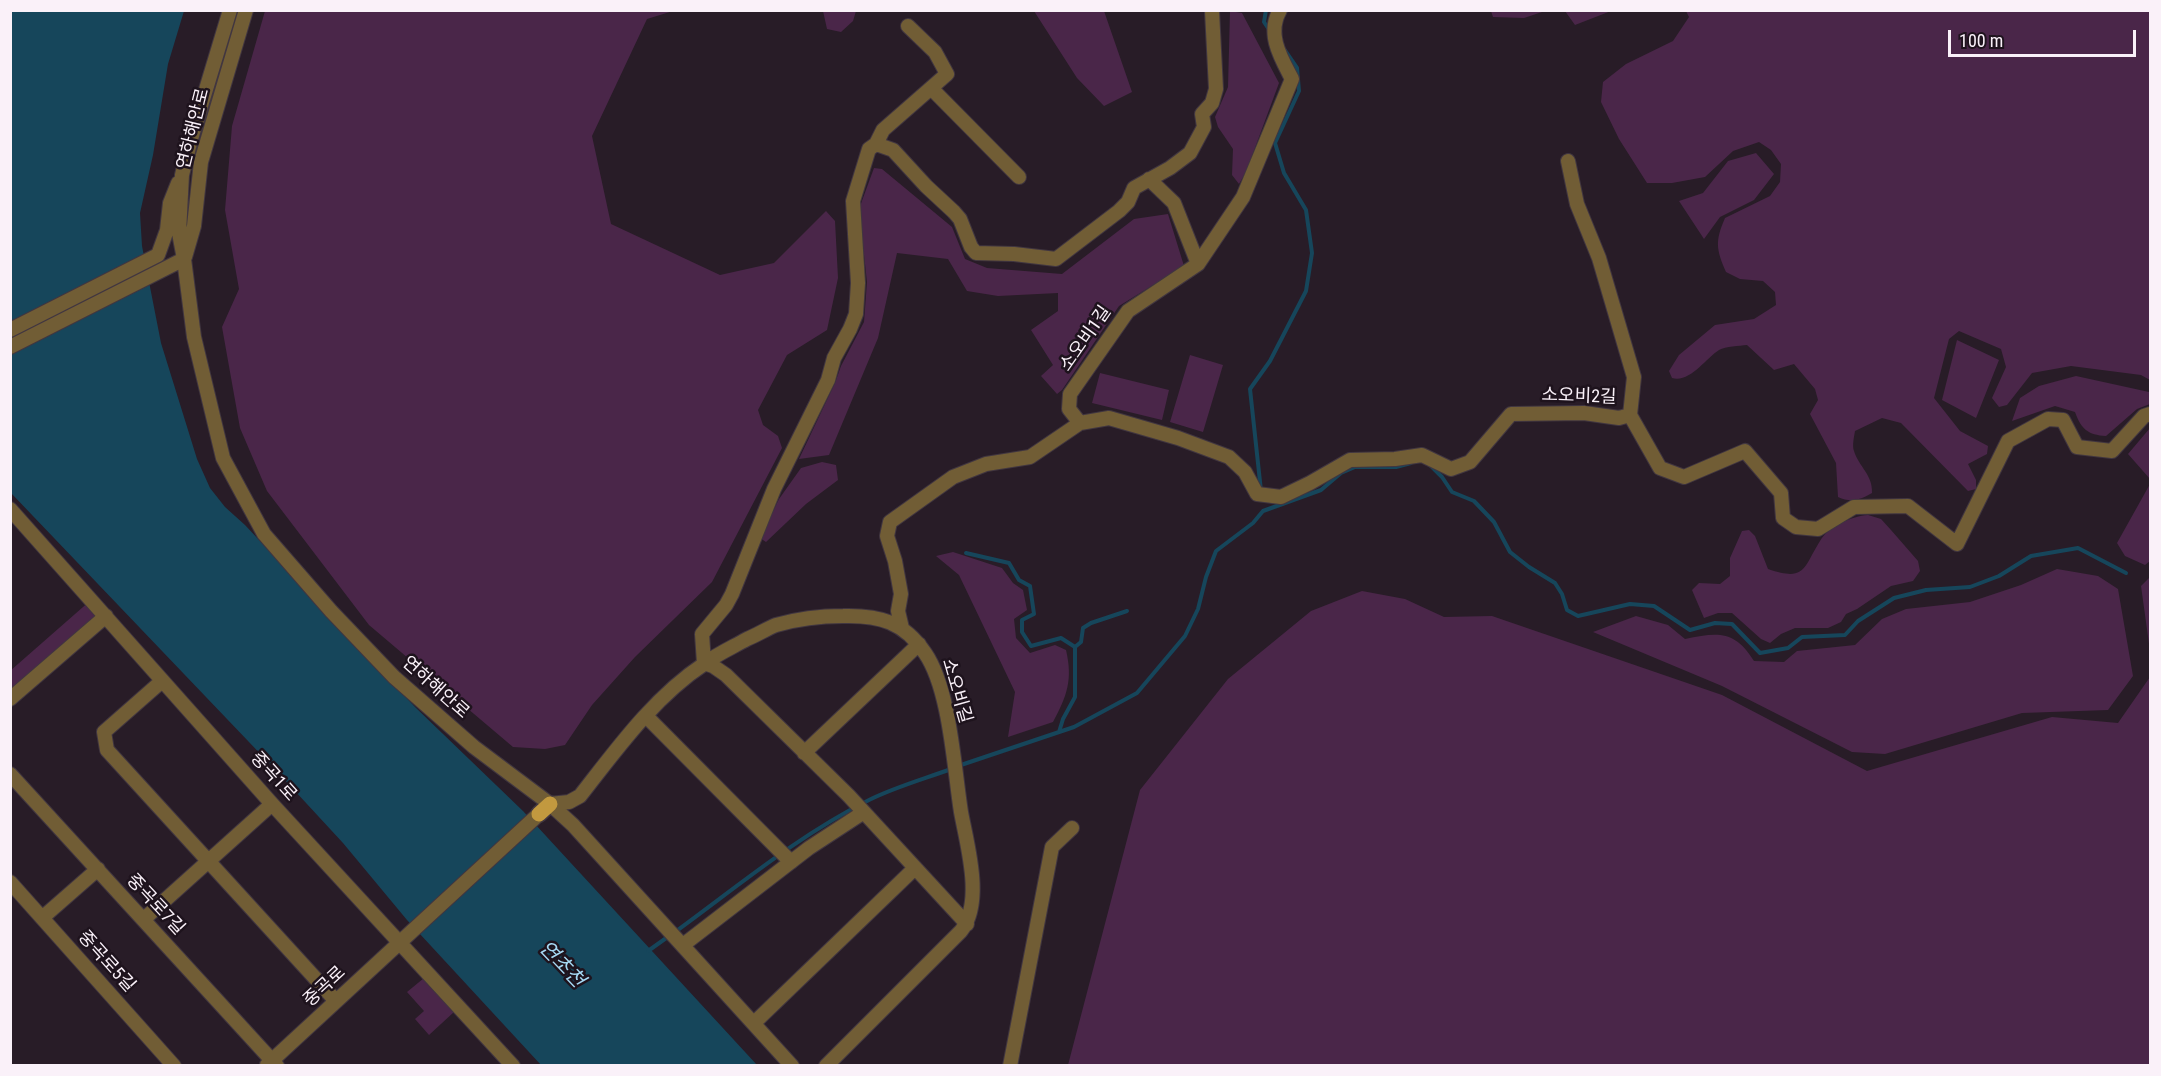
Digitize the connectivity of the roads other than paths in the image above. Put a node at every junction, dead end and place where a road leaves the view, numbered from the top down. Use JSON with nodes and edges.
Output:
{"nodes":[{"id":1,"x":230,"y":10,"type":"edge"},
{"id":2,"x":246,"y":10,"type":"edge"},
{"id":3,"x":1212,"y":11,"type":"edge"},
{"id":4,"x":1278,"y":15,"type":"edge"},
{"id":5,"x":908,"y":26,"type":"dead end"},
{"id":6,"x":931,"y":88,"type":"junction"},
{"id":7,"x":876,"y":144,"type":"junction"},
{"id":8,"x":1568,"y":161,"type":"dead end"},
{"id":9,"x":182,"y":175,"type":"junction"},
{"id":10,"x":1019,"y":177,"type":"dead end"},
{"id":11,"x":1149,"y":179,"type":"junction"},
{"id":12,"x":184,"y":259,"type":"junction"},
{"id":13,"x":1198,"y":264,"type":"junction"},
{"id":14,"x":10,"y":330,"type":"edge"},
{"id":15,"x":10,"y":347,"type":"edge"},
{"id":16,"x":2151,"y":414,"type":"edge"},
{"id":17,"x":1630,"y":415,"type":"junction"},
{"id":18,"x":1080,"y":423,"type":"junction"},
{"id":19,"x":10,"y":509,"type":"edge"},
{"id":20,"x":106,"y":616,"type":"junction"},
{"id":21,"x":902,"y":628,"type":"junction"},
{"id":22,"x":919,"y":645,"type":"junction"},
{"id":23,"x":704,"y":663,"type":"junction"},
{"id":24,"x":162,"y":681,"type":"junction"},
{"id":25,"x":10,"y":699,"type":"edge"},
{"id":26,"x":646,"y":716,"type":"junction"},
{"id":27,"x":804,"y":753,"type":"junction"},
{"id":28,"x":10,"y":774,"type":"edge"},
{"id":29,"x":272,"y":804,"type":"junction"},
{"id":30,"x":545,"y":809,"type":"junction"},
{"id":31,"x":864,"y":812,"type":"junction"},
{"id":32,"x":1072,"y":828,"type":"dead end"},
{"id":33,"x":209,"y":860,"type":"junction"},
{"id":34,"x":791,"y":862,"type":"junction"},
{"id":35,"x":915,"y":868,"type":"junction"},
{"id":36,"x":98,"y":869,"type":"junction"},
{"id":37,"x":10,"y":882,"type":"edge"},
{"id":38,"x":42,"y":918,"type":"junction"},
{"id":39,"x":144,"y":920,"type":"junction"},
{"id":40,"x":967,"y":924,"type":"junction"},
{"id":41,"x":404,"y":938,"type":"junction"},
{"id":42,"x":683,"y":945,"type":"junction"},
{"id":43,"x":336,"y":1001,"type":"junction"},
{"id":44,"x":754,"y":1023,"type":"junction"},
{"id":45,"x":272,"y":1064,"type":"edge"},
{"id":46,"x":174,"y":1065,"type":"edge"},
{"id":47,"x":513,"y":1065,"type":"edge"},
{"id":48,"x":792,"y":1065,"type":"edge"},
{"id":49,"x":826,"y":1065,"type":"edge"},
{"id":50,"x":1010,"y":1065,"type":"edge"}],
"edges":[{"from":1,"to":9,"type":"street","name":"연하해안로"},
{"from":2,"to":12,"type":"street","name":"연하해안로"},
{"from":3,"to":11,"type":"street"},
{"from":4,"to":13,"type":"street","name":"소오비1길"},
{"from":5,"to":6,"type":"street"},
{"from":6,"to":7,"type":"street"},
{"from":6,"to":10,"type":"street"},
{"from":7,"to":11,"type":"street"},
{"from":7,"to":23,"type":"street"},
{"from":8,"to":17,"type":"street"},
{"from":9,"to":12,"type":"street","name":"연하해안로"},
{"from":9,"to":14,"type":"street"},
{"from":11,"to":13,"type":"street"},
{"from":12,"to":15,"type":"street"},
{"from":12,"to":30,"type":"street","name":"연하해안로"},
{"from":13,"to":18,"type":"street","name":"소오비1길"},
{"from":16,"to":17,"type":"street","name":"소오비2길"},
{"from":17,"to":18,"type":"street","name":"소오비2길"},
{"from":18,"to":21,"type":"street"},
{"from":19,"to":20,"type":"street","name":"중곡1로"},
{"from":20,"to":24,"type":"street","name":"중곡1로"},
{"from":20,"to":25,"type":"street"},
{"from":21,"to":22,"type":"street","name":"소오비길"},
{"from":21,"to":23,"type":"street","name":"소오비길"},
{"from":22,"to":27,"type":"street"},
{"from":22,"to":40,"type":"street","name":"소오비길"},
{"from":23,"to":26,"type":"street","name":"소오비길"},
{"from":23,"to":27,"type":"street"},
{"from":24,"to":29,"type":"street","name":"중곡1로"},
{"from":24,"to":33,"type":"street"},
{"from":26,"to":30,"type":"street","name":"소오비길"},
{"from":26,"to":34,"type":"street"},
{"from":27,"to":31,"type":"street"},
{"from":28,"to":36,"type":"street","name":"중곡로7길"},
{"from":29,"to":33,"type":"street"},
{"from":29,"to":41,"type":"street","name":"중곡1로"},
{"from":30,"to":41,"type":"street","name":"중곡로"},
{"from":30,"to":42,"type":"street","name":"연하해안로"},
{"from":31,"to":34,"type":"street"},
{"from":31,"to":35,"type":"street"},
{"from":32,"to":50,"type":"street"},
{"from":33,"to":39,"type":"street"},
{"from":33,"to":43,"type":"street"},
{"from":34,"to":42,"type":"street"},
{"from":35,"to":40,"type":"street"},
{"from":35,"to":44,"type":"street"},
{"from":36,"to":38,"type":"street"},
{"from":36,"to":39,"type":"street","name":"중곡로7길"},
{"from":37,"to":38,"type":"street","name":"중곡로5길"},
{"from":38,"to":46,"type":"street","name":"중곡로5길"},
{"from":39,"to":45,"type":"street","name":"중곡로7길"},
{"from":40,"to":49,"type":"street"},
{"from":41,"to":43,"type":"street","name":"중곡로"},
{"from":41,"to":47,"type":"street","name":"중곡1로"},
{"from":42,"to":44,"type":"street","name":"연하해안로"},
{"from":43,"to":45,"type":"street","name":"중곡로"},
{"from":44,"to":48,"type":"street","name":"연하해안로"}]}
